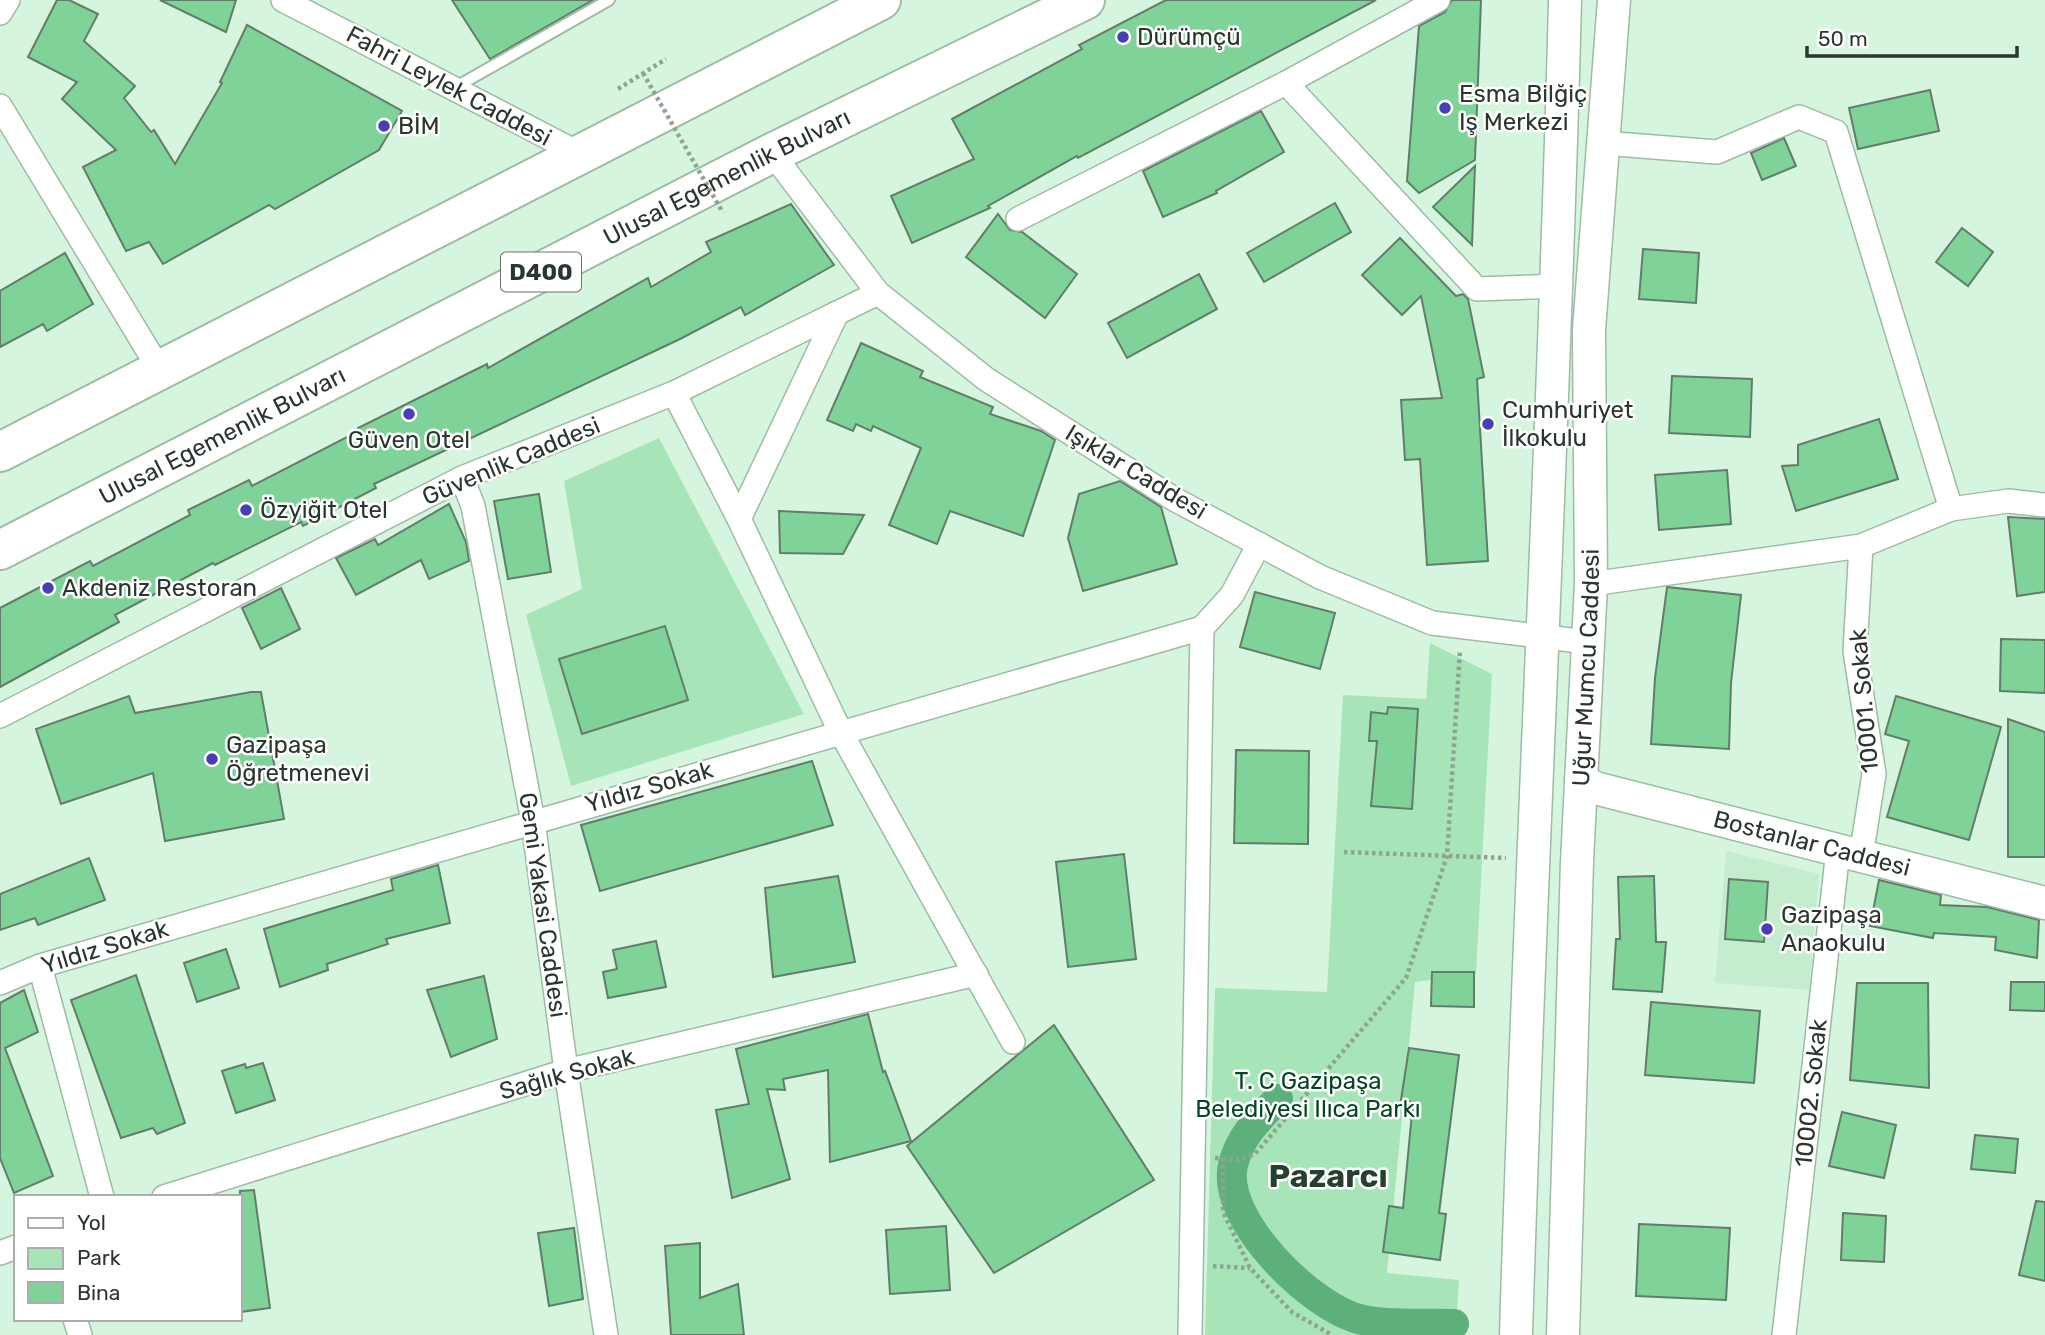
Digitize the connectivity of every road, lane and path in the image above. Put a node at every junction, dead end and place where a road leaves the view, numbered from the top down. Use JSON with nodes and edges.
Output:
{"nodes":[{"id":1,"x":8,"y":0,"type":"edge"},
{"id":2,"x":608,"y":0,"type":"edge"},
{"id":3,"x":881,"y":0,"type":"edge"},
{"id":4,"x":1085,"y":0,"type":"edge"},
{"id":5,"x":1438,"y":0,"type":"edge"},
{"id":6,"x":1565,"y":0,"type":"edge"},
{"id":7,"x":1614,"y":0,"type":"edge"},
{"id":8,"x":289,"y":1,"type":"edge"},
{"id":9,"x":0,"y":13,"type":"edge"},
{"id":10,"x":666,"y":59,"type":"dead end"},
{"id":11,"x":643,"y":73,"type":"junction"},
{"id":12,"x":1286,"y":83,"type":"junction"},
{"id":13,"x":454,"y":88,"type":"junction"},
{"id":14,"x":618,"y":89,"type":"dead end"},
{"id":15,"x":3,"y":118,"type":"edge"},
{"id":16,"x":1603,"y":143,"type":"junction"},
{"id":17,"x":578,"y":153,"type":"junction"},
{"id":18,"x":772,"y":153,"type":"junction"},
{"id":19,"x":723,"y":213,"type":"dead end"},
{"id":20,"x":1018,"y":219,"type":"dead end"},
{"id":21,"x":1558,"y":286,"type":"junction"},
{"id":22,"x":878,"y":293,"type":"junction"},
{"id":23,"x":837,"y":313,"type":"junction"},
{"id":24,"x":161,"y":372,"type":"junction"},
{"id":25,"x":674,"y":393,"type":"junction"},
{"id":26,"x":0,"y":452,"type":"edge"},
{"id":27,"x":462,"y":478,"type":"junction"},
{"id":28,"x":2045,"y":505,"type":"edge"},
{"id":29,"x":1951,"y":509,"type":"junction"},
{"id":30,"x":739,"y":519,"type":"junction"},
{"id":31,"x":1259,"y":544,"type":"junction"},
{"id":32,"x":1861,"y":546,"type":"junction"},
{"id":33,"x":0,"y":550,"type":"edge"},
{"id":34,"x":1591,"y":584,"type":"junction"},
{"id":35,"x":1202,"y":628,"type":"junction"},
{"id":36,"x":1462,"y":628,"type":"junction"},
{"id":37,"x":1542,"y":637,"type":"junction"},
{"id":38,"x":1587,"y":642,"type":"junction"},
{"id":39,"x":0,"y":716,"type":"edge"},
{"id":40,"x":839,"y":732,"type":"junction"},
{"id":41,"x":1581,"y":780,"type":"junction"},
{"id":42,"x":533,"y":821,"type":"junction"},
{"id":43,"x":1344,"y":852,"type":"dead end"},
{"id":44,"x":1850,"y":853,"type":"junction"},
{"id":45,"x":1447,"y":856,"type":"junction"},
{"id":46,"x":1531,"y":859,"type":"junction"},
{"id":47,"x":2045,"y":903,"type":"edge"},
{"id":48,"x":40,"y":966,"type":"junction"},
{"id":49,"x":976,"y":974,"type":"junction"},
{"id":50,"x":0,"y":983,"type":"edge"},
{"id":51,"x":1013,"y":1042,"type":"dead end"},
{"id":52,"x":566,"y":1071,"type":"junction"},
{"id":53,"x":101,"y":1195,"type":"edge"},
{"id":54,"x":170,"y":1195,"type":"edge"},
{"id":55,"x":1192,"y":1265,"type":"junction"},
{"id":56,"x":1250,"y":1268,"type":"junction"},
{"id":57,"x":606,"y":1335,"type":"edge"},
{"id":58,"x":1190,"y":1335,"type":"edge"},
{"id":59,"x":1332,"y":1335,"type":"edge"},
{"id":60,"x":1516,"y":1335,"type":"edge"},
{"id":61,"x":1563,"y":1335,"type":"edge"},
{"id":62,"x":1784,"y":1335,"type":"edge"}],
"edges":[{"from":1,"to":9,"type":"street"},
{"from":2,"to":13,"type":"lane"},
{"from":3,"to":17,"type":"highway"},
{"from":4,"to":18,"type":"highway","name":"Ulusal Egemenlik Bulvarı","number":"D400"},
{"from":5,"to":12,"type":"street"},
{"from":6,"to":21,"type":"main road","name":"Uğur Mumcu Caddesi"},
{"from":7,"to":16,"type":"main road","name":"Uğur Mumcu Caddesi"},
{"from":8,"to":13,"type":"street","name":"Fahri Leylek Caddesi"},
{"from":10,"to":11,"type":"path"},
{"from":11,"to":14,"type":"path"},
{"from":11,"to":19,"type":"path","bridge":true},
{"from":12,"to":20,"type":"street"},
{"from":12,"to":21,"type":"street"},
{"from":13,"to":17,"type":"street","name":"Fahri Leylek Caddesi"},
{"from":15,"to":24,"type":"street"},
{"from":16,"to":29,"type":"street"},
{"from":16,"to":34,"type":"main road","name":"Uğur Mumcu Caddesi"},
{"from":17,"to":24,"type":"highway"},
{"from":18,"to":22,"type":"street","name":"Işıklar Caddesi"},
{"from":18,"to":33,"type":"highway","name":"Ulusal Egemenlik Bulvarı","number":"D400"},
{"from":21,"to":37,"type":"main road","name":"Uğur Mumcu Caddesi"},
{"from":22,"to":23,"type":"street","name":"Güvenlik Caddesi"},
{"from":22,"to":31,"type":"street","name":"Işıklar Caddesi"},
{"from":23,"to":25,"type":"street","name":"Güvenlik Caddesi"},
{"from":23,"to":30,"type":"street"},
{"from":24,"to":26,"type":"highway"},
{"from":25,"to":27,"type":"street","name":"Güvenlik Caddesi"},
{"from":25,"to":30,"type":"street"},
{"from":27,"to":39,"type":"street","name":"Güvenlik Caddesi"},
{"from":27,"to":42,"type":"street","name":"Gemi Yakasi Caddesi"},
{"from":28,"to":29,"type":"street"},
{"from":29,"to":32,"type":"street"},
{"from":30,"to":40,"type":"street"},
{"from":31,"to":35,"type":"street"},
{"from":31,"to":36,"type":"street","name":"Işıklar Caddesi"},
{"from":32,"to":34,"type":"street"},
{"from":32,"to":44,"type":"street","name":"10001. Sokak"},
{"from":34,"to":38,"type":"main road","name":"Uğur Mumcu Caddesi"},
{"from":35,"to":40,"type":"street","name":"Yıldız Sokak"},
{"from":35,"to":55,"type":"street"},
{"from":36,"to":37,"type":"street","name":"Işıklar Caddesi"},
{"from":36,"to":45,"type":"path"},
{"from":37,"to":38,"type":"street","name":"Işıklar Caddesi"},
{"from":37,"to":46,"type":"main road","name":"Uğur Mumcu Caddesi"},
{"from":38,"to":41,"type":"main road","name":"Uğur Mumcu Caddesi"},
{"from":40,"to":42,"type":"street","name":"Yıldız Sokak"},
{"from":40,"to":49,"type":"street"},
{"from":41,"to":44,"type":"main road","name":"Bostanlar Caddesi"},
{"from":41,"to":61,"type":"main road","name":"Uğur Mumcu Caddesi"},
{"from":42,"to":48,"type":"street","name":"Yıldız Sokak"},
{"from":42,"to":52,"type":"street","name":"Gemi Yakasi Caddesi"},
{"from":43,"to":45,"type":"path"},
{"from":44,"to":47,"type":"main road","name":"Bostanlar Caddesi"},
{"from":44,"to":62,"type":"street","name":"10002. Sokak"},
{"from":45,"to":46,"type":"path"},
{"from":45,"to":56,"type":"path"},
{"from":46,"to":60,"type":"main road","name":"Uğur Mumcu Caddesi"},
{"from":48,"to":50,"type":"street","name":"Yıldız Sokak"},
{"from":48,"to":53,"type":"street"},
{"from":49,"to":51,"type":"street"},
{"from":49,"to":52,"type":"street","name":"Sağlık Sokak"},
{"from":52,"to":54,"type":"street","name":"Sağlık Sokak"},
{"from":52,"to":57,"type":"street","name":"Gemi Yakasi Caddesi"},
{"from":55,"to":56,"type":"path"},
{"from":55,"to":58,"type":"street"},
{"from":56,"to":59,"type":"path"}]}
